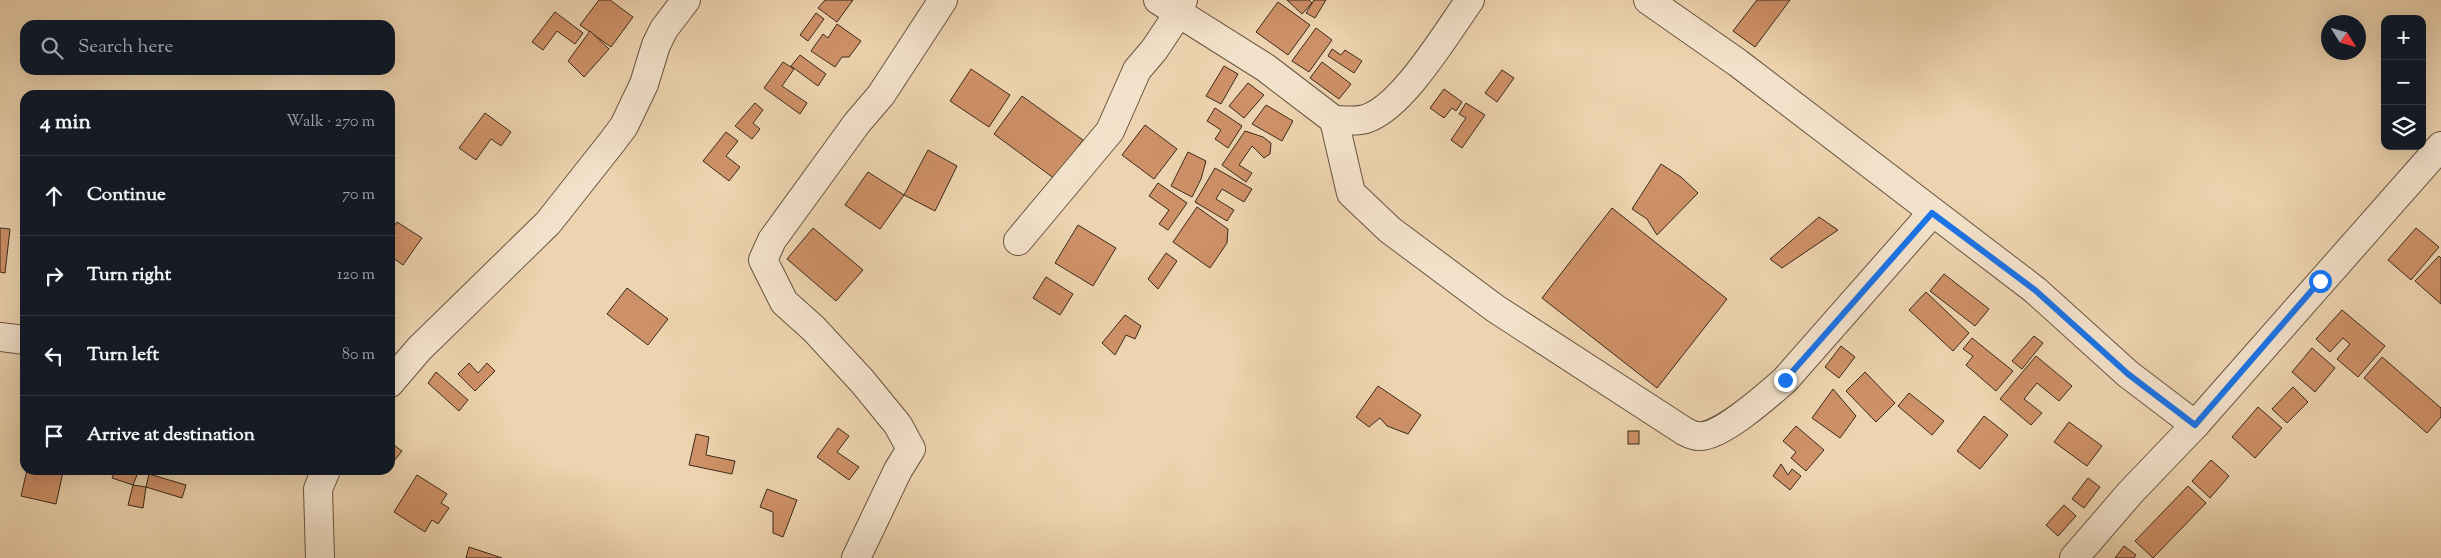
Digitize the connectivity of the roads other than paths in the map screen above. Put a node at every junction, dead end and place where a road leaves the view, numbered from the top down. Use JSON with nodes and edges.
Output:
{"nodes":[{"id":1,"x":686,"y":0,"type":"edge"},
{"id":2,"x":943,"y":0,"type":"edge"},
{"id":3,"x":1470,"y":0,"type":"edge"},
{"id":4,"x":1648,"y":0,"type":"edge"},
{"id":5,"x":1173,"y":5,"type":"edge"},
{"id":6,"x":1334,"y":120,"type":"junction"},
{"id":7,"x":2441,"y":146,"type":"edge"},
{"id":8,"x":1932,"y":213,"type":"junction"},
{"id":9,"x":1018,"y":241,"type":"dead end"},
{"id":10,"x":0,"y":337,"type":"edge"},
{"id":11,"x":20,"y":339,"type":"edge"},
{"id":12,"x":395,"y":377,"type":"edge"},
{"id":13,"x":2195,"y":425,"type":"junction"},
{"id":14,"x":317,"y":476,"type":"edge"},
{"id":15,"x":320,"y":558,"type":"edge"},
{"id":16,"x":856,"y":558,"type":"edge"},
{"id":17,"x":2074,"y":558,"type":"edge"}],
"edges":[{"from":1,"to":12,"type":"street"},
{"from":2,"to":16,"type":"street"},
{"from":3,"to":6,"type":"street"},
{"from":4,"to":8,"type":"street"},
{"from":5,"to":6,"type":"street"},
{"from":5,"to":9,"type":"street"},
{"from":6,"to":8,"type":"street"},
{"from":7,"to":13,"type":"street"},
{"from":8,"to":13,"type":"street"},
{"from":10,"to":11,"type":"street"},
{"from":13,"to":17,"type":"street"},
{"from":14,"to":15,"type":"street"}]}
